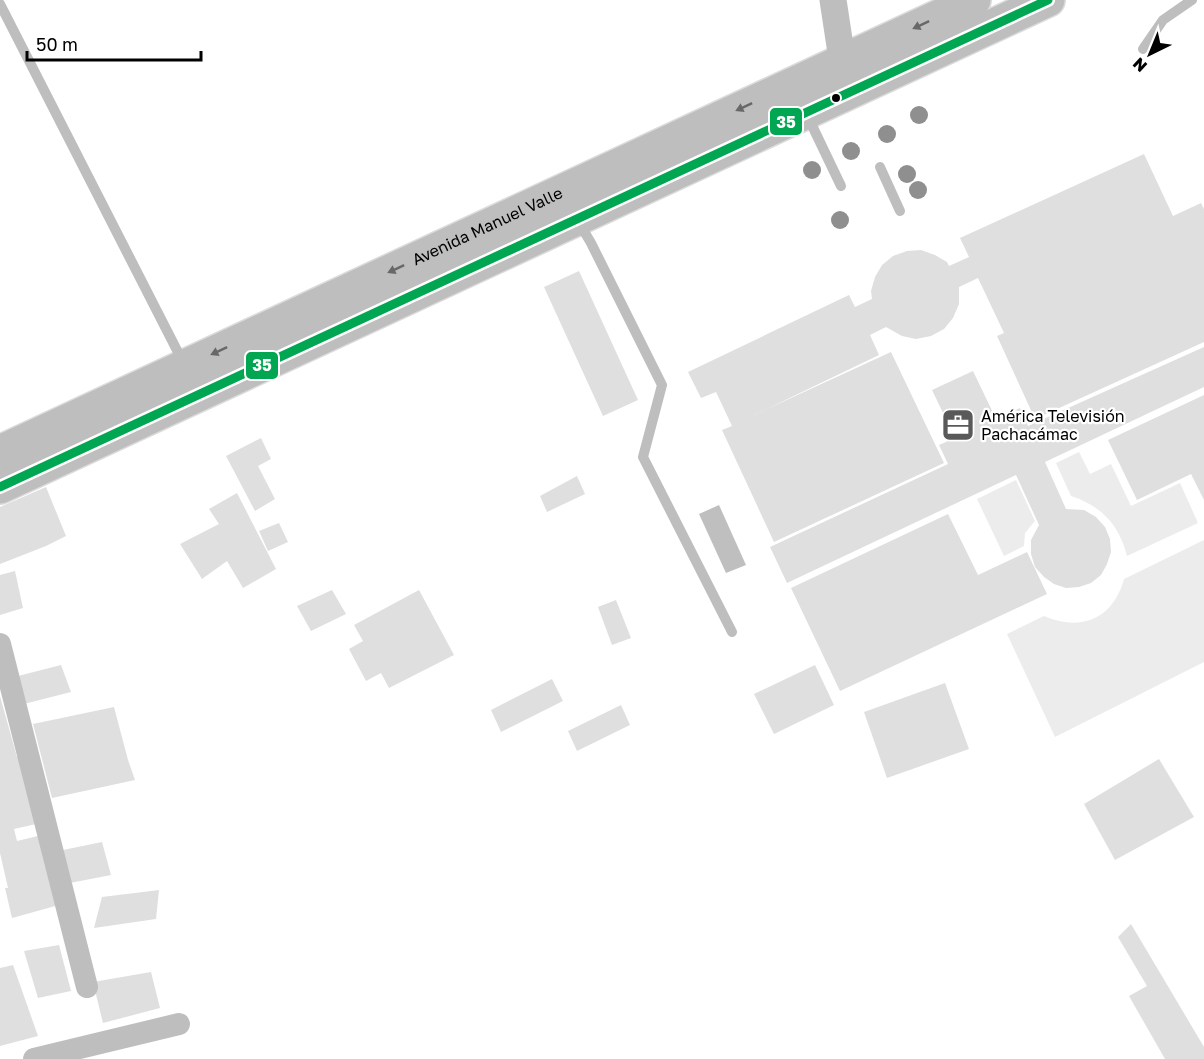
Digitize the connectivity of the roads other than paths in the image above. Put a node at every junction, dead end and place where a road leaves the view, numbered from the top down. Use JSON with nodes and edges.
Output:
{"nodes":[{"id":1,"x":833,"y":0,"type":"edge"},
{"id":2,"x":974,"y":0,"type":"edge"},
{"id":3,"x":1048,"y":0,"type":"edge"},
{"id":4,"x":1192,"y":0,"type":"edge"},
{"id":5,"x":0,"y":4,"type":"edge"},
{"id":6,"x":1143,"y":49,"type":"dead end"},
{"id":7,"x":845,"y":77,"type":"junction"},
{"id":8,"x":805,"y":112,"type":"junction"},
{"id":9,"x":880,"y":167,"type":"dead end"},
{"id":10,"x":841,"y":186,"type":"dead end"},
{"id":11,"x":570,"y":205,"type":"junction"},
{"id":12,"x":900,"y":211,"type":"dead end"},
{"id":13,"x":185,"y":367,"type":"junction"},
{"id":14,"x":0,"y":453,"type":"edge"},
{"id":15,"x":0,"y":487,"type":"edge"},
{"id":16,"x":732,"y":632,"type":"dead end"},
{"id":17,"x":0,"y":644,"type":"edge"},
{"id":18,"x":87,"y":987,"type":"dead end"},
{"id":19,"x":179,"y":1024,"type":"dead end"},
{"id":20,"x":34,"y":1059,"type":"edge"}],
"edges":[{"from":1,"to":7,"type":"street"},
{"from":2,"to":7,"type":"main road","name":"Avenida Manuel Valle","one_way":true},
{"from":3,"to":7,"type":"main road","name":"Avenida Manuel Valle"},
{"from":4,"to":6,"type":"lane"},
{"from":5,"to":13,"type":"lane"},
{"from":7,"to":8,"type":"main road","name":"Avenida Manuel Valle"},
{"from":7,"to":11,"type":"main road","name":"Avenida Manuel Valle","one_way":true},
{"from":8,"to":10,"type":"lane"},
{"from":8,"to":11,"type":"main road","name":"Avenida Manuel Valle"},
{"from":9,"to":12,"type":"lane"},
{"from":11,"to":13,"type":"main road","name":"Avenida Manuel Valle","one_way":true},
{"from":11,"to":15,"type":"main road","name":"Avenida Manuel Valle"},
{"from":11,"to":16,"type":"lane"},
{"from":13,"to":14,"type":"main road","name":"Avenida Manuel Valle"},
{"from":17,"to":18,"type":"street"},
{"from":19,"to":20,"type":"street"}]}
